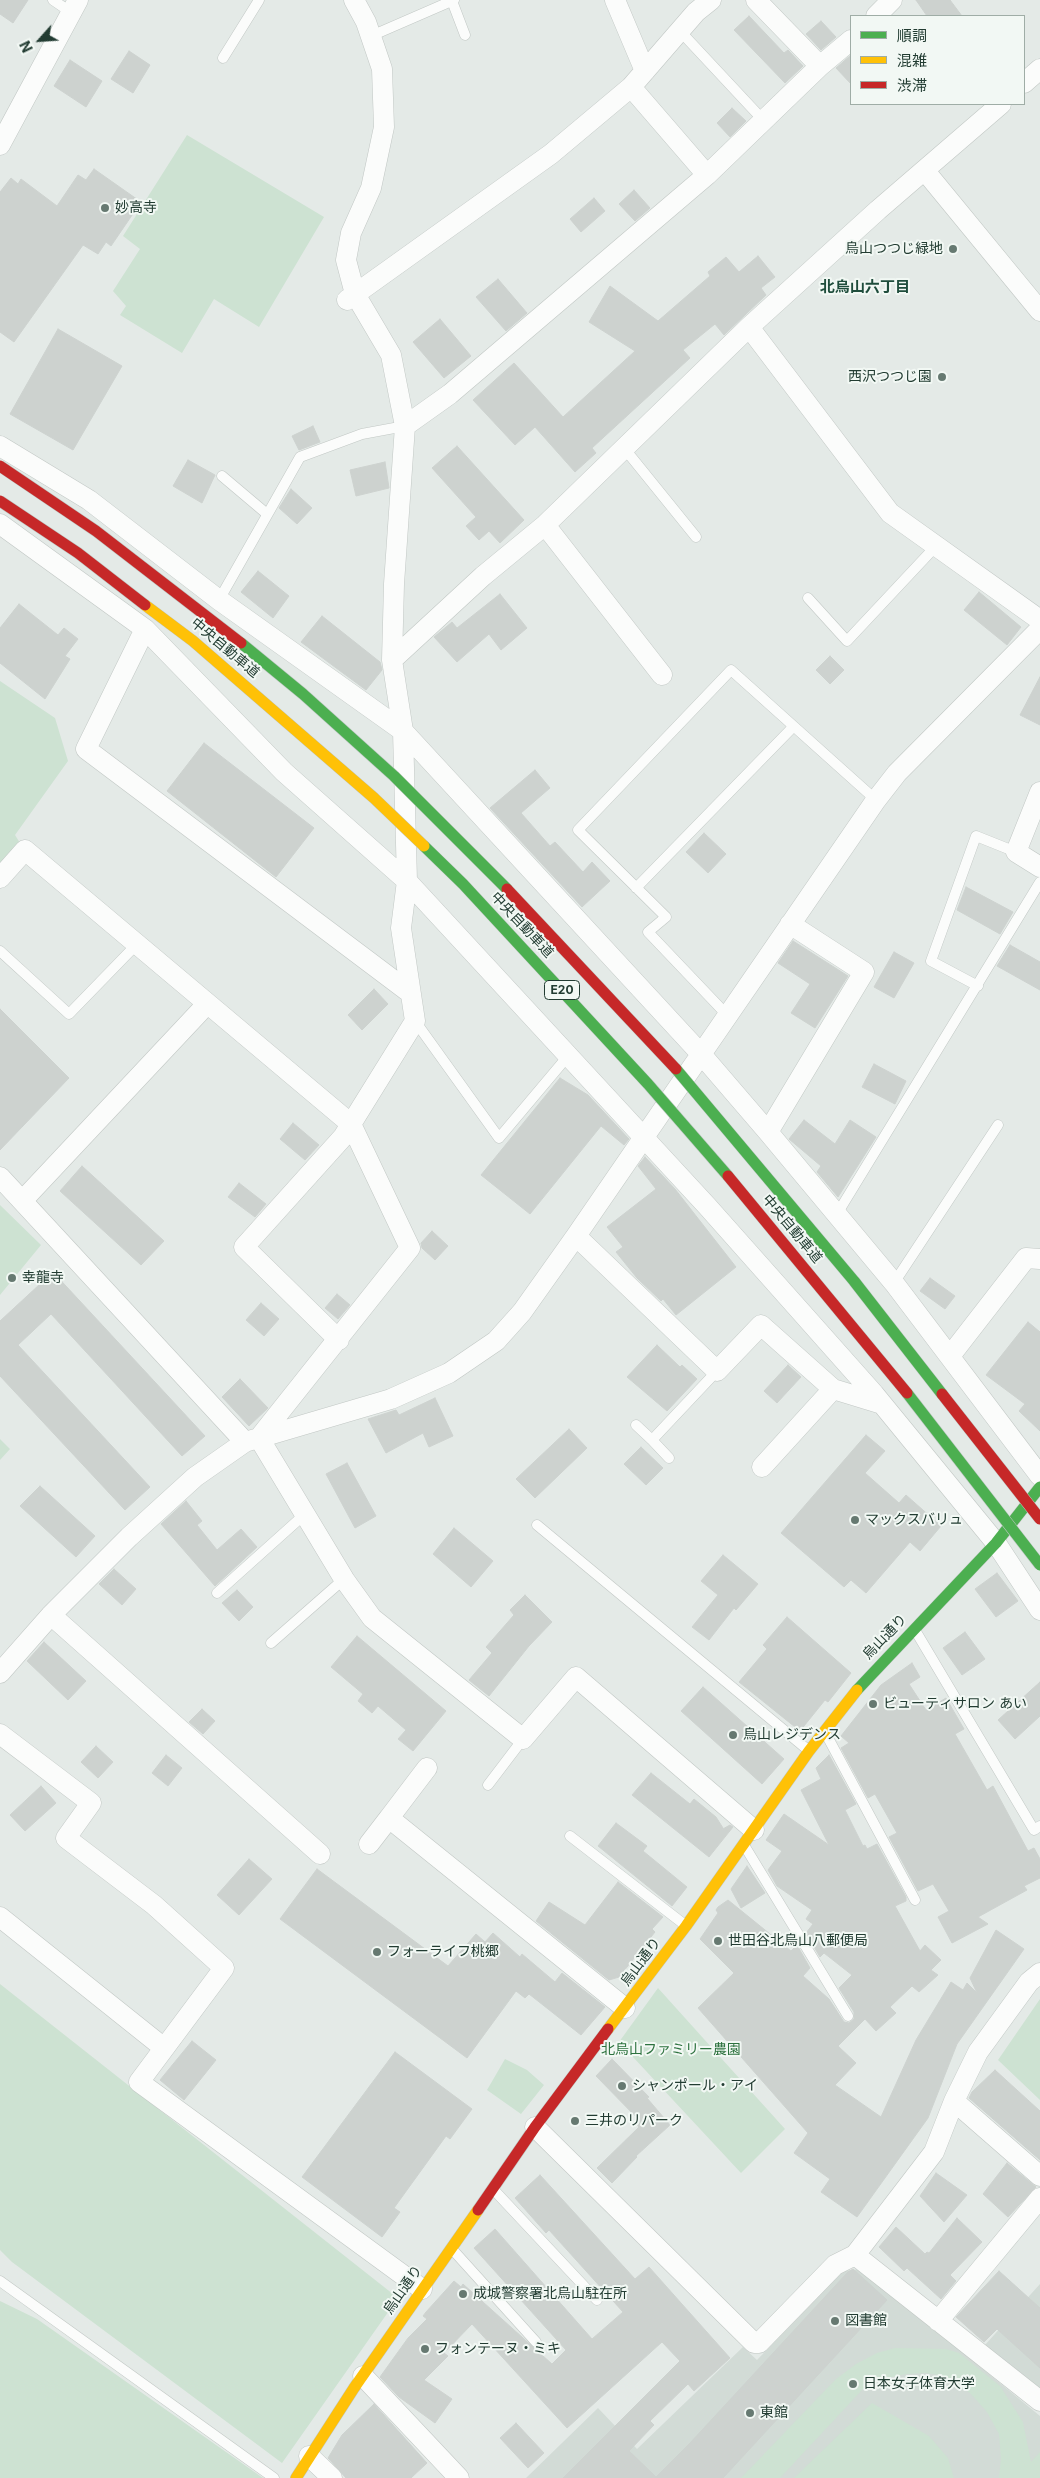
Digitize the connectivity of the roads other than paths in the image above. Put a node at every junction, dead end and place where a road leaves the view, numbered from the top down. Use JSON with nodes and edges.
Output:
{"nodes":[{"id":1,"x":53,"y":0,"type":"edge"},
{"id":2,"x":259,"y":0,"type":"edge"},
{"id":3,"x":354,"y":0,"type":"edge"},
{"id":4,"x":453,"y":0,"type":"edge"},
{"id":5,"x":615,"y":0,"type":"edge"},
{"id":6,"x":711,"y":0,"type":"edge"},
{"id":7,"x":756,"y":0,"type":"edge"},
{"id":8,"x":892,"y":0,"type":"edge"},
{"id":9,"x":75,"y":6,"type":"edge"},
{"id":10,"x":877,"y":15,"type":"edge"},
{"id":11,"x":680,"y":31,"type":"junction"},
{"id":12,"x":465,"y":35,"type":"dead end"},
{"id":13,"x":371,"y":36,"type":"junction"},
{"id":14,"x":850,"y":41,"type":"edge"},
{"id":15,"x":223,"y":58,"type":"dead end"},
{"id":16,"x":820,"y":66,"type":"junction"},
{"id":17,"x":1040,"y":69,"type":"edge"},
{"id":18,"x":644,"y":71,"type":"junction"},
{"id":19,"x":1025,"y":82,"type":"edge"},
{"id":20,"x":631,"y":87,"type":"junction"},
{"id":21,"x":1000,"y":105,"type":"edge"},
{"id":22,"x":764,"y":120,"type":"junction"},
{"id":23,"x":0,"y":146,"type":"edge"},
{"id":24,"x":925,"y":171,"type":"junction"},
{"id":25,"x":707,"y":175,"type":"junction"},
{"id":26,"x":351,"y":297,"type":"junction"},
{"id":27,"x":1040,"y":311,"type":"edge"},
{"id":28,"x":749,"y":328,"type":"junction"},
{"id":29,"x":405,"y":426,"type":"junction"},
{"id":30,"x":0,"y":446,"type":"edge"},
{"id":31,"x":624,"y":448,"type":"junction"},
{"id":32,"x":0,"y":466,"type":"edge"},
{"id":33,"x":222,"y":476,"type":"dead end"},
{"id":34,"x":0,"y":501,"type":"edge"},
{"id":35,"x":267,"y":514,"type":"junction"},
{"id":36,"x":0,"y":524,"type":"edge"},
{"id":37,"x":545,"y":525,"type":"junction"},
{"id":38,"x":696,"y":537,"type":"dead end"},
{"id":39,"x":936,"y":546,"type":"junction"},
{"id":40,"x":808,"y":598,"type":"dead end"},
{"id":41,"x":219,"y":600,"type":"junction"},
{"id":42,"x":1040,"y":620,"type":"edge"},
{"id":43,"x":145,"y":629,"type":"junction"},
{"id":44,"x":1040,"y":629,"type":"edge"},
{"id":45,"x":392,"y":660,"type":"junction"},
{"id":46,"x":662,"y":675,"type":"dead end"},
{"id":47,"x":794,"y":727,"type":"junction"},
{"id":48,"x":403,"y":731,"type":"junction"},
{"id":49,"x":1040,"y":792,"type":"edge"},
{"id":50,"x":876,"y":800,"type":"junction"},
{"id":51,"x":1016,"y":852,"type":"junction"},
{"id":52,"x":1040,"y":867,"type":"edge"},
{"id":53,"x":0,"y":878,"type":"edge"},
{"id":54,"x":407,"y":881,"type":"junction"},
{"id":55,"x":1040,"y":882,"type":"edge"},
{"id":56,"x":636,"y":888,"type":"junction"},
{"id":57,"x":790,"y":924,"type":"junction"},
{"id":58,"x":137,"y":944,"type":"junction"},
{"id":59,"x":0,"y":951,"type":"edge"},
{"id":60,"x":978,"y":986,"type":"junction"},
{"id":61,"x":409,"y":992,"type":"junction"},
{"id":62,"x":207,"y":1004,"type":"junction"},
{"id":63,"x":727,"y":1015,"type":"junction"},
{"id":64,"x":415,"y":1021,"type":"junction"},
{"id":65,"x":701,"y":1054,"type":"junction"},
{"id":66,"x":568,"y":1056,"type":"junction"},
{"id":67,"x":351,"y":1124,"type":"junction"},
{"id":68,"x":998,"y":1125,"type":"dead end"},
{"id":69,"x":768,"y":1132,"type":"junction"},
{"id":70,"x":644,"y":1138,"type":"junction"},
{"id":71,"x":0,"y":1176,"type":"edge"},
{"id":72,"x":22,"y":1200,"type":"junction"},
{"id":73,"x":837,"y":1214,"type":"junction"},
{"id":74,"x":576,"y":1236,"type":"junction"},
{"id":75,"x":1040,"y":1259,"type":"edge"},
{"id":76,"x":894,"y":1283,"type":"junction"},
{"id":77,"x":339,"y":1340,"type":"junction"},
{"id":78,"x":950,"y":1356,"type":"junction"},
{"id":79,"x":717,"y":1371,"type":"junction"},
{"id":80,"x":834,"y":1389,"type":"junction"},
{"id":81,"x":878,"y":1399,"type":"junction"},
{"id":82,"x":636,"y":1425,"type":"dead end"},
{"id":83,"x":252,"y":1440,"type":"junction"},
{"id":84,"x":652,"y":1440,"type":"junction"},
{"id":85,"x":669,"y":1458,"type":"dead end"},
{"id":86,"x":762,"y":1467,"type":"dead end"},
{"id":87,"x":1040,"y":1476,"type":"edge"},
{"id":88,"x":1040,"y":1487,"type":"edge"},
{"id":89,"x":305,"y":1514,"type":"junction"},
{"id":90,"x":1040,"y":1519,"type":"edge"},
{"id":91,"x":537,"y":1525,"type":"dead end"},
{"id":92,"x":996,"y":1543,"type":"junction"},
{"id":93,"x":1040,"y":1565,"type":"edge"},
{"id":94,"x":344,"y":1579,"type":"junction"},
{"id":95,"x":217,"y":1593,"type":"dead end"},
{"id":96,"x":1040,"y":1610,"type":"edge"},
{"id":97,"x":51,"y":1615,"type":"junction"},
{"id":98,"x":914,"y":1630,"type":"junction"},
{"id":99,"x":271,"y":1643,"type":"dead end"},
{"id":100,"x":0,"y":1673,"type":"edge"},
{"id":101,"x":824,"y":1731,"type":"junction"},
{"id":102,"x":0,"y":1734,"type":"edge"},
{"id":103,"x":523,"y":1739,"type":"junction"},
{"id":104,"x":809,"y":1751,"type":"junction"},
{"id":105,"x":426,"y":1768,"type":"dead end"},
{"id":106,"x":488,"y":1785,"type":"dead end"},
{"id":107,"x":389,"y":1818,"type":"junction"},
{"id":108,"x":1040,"y":1826,"type":"edge"},
{"id":109,"x":570,"y":1836,"type":"dead end"},
{"id":110,"x":749,"y":1837,"type":"junction"},
{"id":111,"x":369,"y":1844,"type":"dead end"},
{"id":112,"x":320,"y":1854,"type":"dead end"},
{"id":113,"x":915,"y":1900,"type":"dead end"},
{"id":114,"x":0,"y":1916,"type":"edge"},
{"id":115,"x":686,"y":1926,"type":"junction"},
{"id":116,"x":1040,"y":1973,"type":"edge"},
{"id":117,"x":625,"y":2008,"type":"junction"},
{"id":118,"x":848,"y":2016,"type":"dead end"},
{"id":119,"x":164,"y":2048,"type":"junction"},
{"id":120,"x":954,"y":2101,"type":"junction"},
{"id":121,"x":535,"y":2127,"type":"junction"},
{"id":122,"x":1040,"y":2176,"type":"edge"},
{"id":123,"x":492,"y":2188,"type":"junction"},
{"id":124,"x":1040,"y":2198,"type":"edge"},
{"id":125,"x":451,"y":2248,"type":"junction"},
{"id":126,"x":855,"y":2255,"type":"junction"},
{"id":127,"x":0,"y":2281,"type":"edge"},
{"id":128,"x":422,"y":2289,"type":"junction"},
{"id":129,"x":597,"y":2300,"type":"dead end"},
{"id":130,"x":938,"y":2321,"type":"junction"},
{"id":131,"x":536,"y":2342,"type":"dead end"},
{"id":132,"x":363,"y":2376,"type":"junction"},
{"id":133,"x":1040,"y":2402,"type":"edge"},
{"id":134,"x":309,"y":2456,"type":"junction"},
{"id":135,"x":274,"y":2478,"type":"edge"},
{"id":136,"x":296,"y":2478,"type":"edge"},
{"id":137,"x":332,"y":2478,"type":"edge"},
{"id":138,"x":459,"y":2478,"type":"edge"}],
"edges":[{"from":1,"to":9,"type":"lane"},
{"from":2,"to":15,"type":"lane"},
{"from":3,"to":13,"type":"street"},
{"from":4,"to":12,"type":"lane"},
{"from":4,"to":13,"type":"lane"},
{"from":5,"to":18,"type":"street"},
{"from":6,"to":11,"type":"street"},
{"from":7,"to":16,"type":"street"},
{"from":8,"to":10,"type":"street"},
{"from":9,"to":23,"type":"street"},
{"from":11,"to":18,"type":"street"},
{"from":11,"to":22,"type":"lane"},
{"from":13,"to":26,"type":"street"},
{"from":14,"to":16,"type":"street"},
{"from":16,"to":22,"type":"street"},
{"from":17,"to":19,"type":"street"},
{"from":18,"to":20,"type":"street"},
{"from":20,"to":25,"type":"street"},
{"from":20,"to":26,"type":"street"},
{"from":21,"to":24,"type":"street"},
{"from":22,"to":25,"type":"street"},
{"from":24,"to":27,"type":"street"},
{"from":24,"to":28,"type":"street"},
{"from":25,"to":29,"type":"street"},
{"from":26,"to":29,"type":"street"},
{"from":28,"to":31,"type":"street"},
{"from":28,"to":39,"type":"street"},
{"from":29,"to":35,"type":"lane"},
{"from":29,"to":45,"type":"street"},
{"from":30,"to":41,"type":"street"},
{"from":31,"to":37,"type":"street"},
{"from":31,"to":38,"type":"lane"},
{"from":32,"to":90,"type":"main road","name":"中央自動車道","number":"E20","bridge":true},
{"from":33,"to":35,"type":"lane"},
{"from":34,"to":93,"type":"main road","name":"中央自動車道","number":"E20","bridge":true},
{"from":35,"to":41,"type":"lane"},
{"from":36,"to":43,"type":"street"},
{"from":37,"to":45,"type":"street"},
{"from":37,"to":46,"type":"street"},
{"from":39,"to":40,"type":"lane"},
{"from":39,"to":42,"type":"street"},
{"from":41,"to":48,"type":"street"},
{"from":43,"to":54,"type":"street"},
{"from":43,"to":61,"type":"street"},
{"from":44,"to":50,"type":"street"},
{"from":45,"to":48,"type":"street"},
{"from":47,"to":50,"type":"lane"},
{"from":47,"to":56,"type":"lane"},
{"from":47,"to":56,"type":"lane"},
{"from":48,"to":54,"type":"street"},
{"from":48,"to":65,"type":"street"},
{"from":49,"to":51,"type":"street"},
{"from":50,"to":57,"type":"street"},
{"from":51,"to":52,"type":"street"},
{"from":51,"to":60,"type":"lane"},
{"from":53,"to":58,"type":"street"},
{"from":54,"to":61,"type":"street"},
{"from":54,"to":66,"type":"street"},
{"from":55,"to":60,"type":"lane"},
{"from":56,"to":63,"type":"lane"},
{"from":57,"to":63,"type":"street"},
{"from":57,"to":69,"type":"street"},
{"from":58,"to":59,"type":"lane"},
{"from":58,"to":62,"type":"street"},
{"from":60,"to":73,"type":"lane"},
{"from":61,"to":64,"type":"street"},
{"from":62,"to":67,"type":"street"},
{"from":62,"to":72,"type":"street"},
{"from":63,"to":65,"type":"street"},
{"from":64,"to":66,"type":"lane"},
{"from":64,"to":67,"type":"street"},
{"from":65,"to":69,"type":"street"},
{"from":65,"to":70,"type":"street"},
{"from":66,"to":70,"type":"street"},
{"from":67,"to":77,"type":"street"},
{"from":67,"to":77,"type":"street"},
{"from":68,"to":76,"type":"lane"},
{"from":69,"to":73,"type":"street"},
{"from":70,"to":74,"type":"street"},
{"from":70,"to":81,"type":"street"},
{"from":71,"to":72,"type":"street"},
{"from":72,"to":83,"type":"street"},
{"from":73,"to":76,"type":"street"},
{"from":74,"to":79,"type":"street"},
{"from":74,"to":83,"type":"street"},
{"from":75,"to":78,"type":"street"},
{"from":76,"to":78,"type":"street"},
{"from":77,"to":83,"type":"street"},
{"from":78,"to":87,"type":"street"},
{"from":79,"to":80,"type":"street"},
{"from":79,"to":84,"type":"lane"},
{"from":80,"to":81,"type":"street"},
{"from":80,"to":86,"type":"street"},
{"from":81,"to":92,"type":"street"},
{"from":82,"to":84,"type":"lane"},
{"from":83,"to":89,"type":"street"},
{"from":83,"to":97,"type":"street"},
{"from":84,"to":85,"type":"lane"},
{"from":88,"to":92,"type":"main road","name":"烏山通り"},
{"from":89,"to":94,"type":"street"},
{"from":89,"to":95,"type":"lane"},
{"from":91,"to":104,"type":"lane"},
{"from":92,"to":96,"type":"street"},
{"from":92,"to":98,"type":"main road","name":"烏山通り"},
{"from":94,"to":99,"type":"lane"},
{"from":94,"to":103,"type":"street"},
{"from":97,"to":100,"type":"street"},
{"from":97,"to":112,"type":"street"},
{"from":98,"to":101,"type":"main road","name":"烏山通り"},
{"from":98,"to":108,"type":"lane"},
{"from":101,"to":104,"type":"main road","name":"烏山通り"},
{"from":101,"to":113,"type":"lane"},
{"from":102,"to":119,"type":"street"},
{"from":103,"to":106,"type":"lane"},
{"from":103,"to":110,"type":"street"},
{"from":104,"to":110,"type":"main road","name":"烏山通り"},
{"from":105,"to":107,"type":"street"},
{"from":107,"to":111,"type":"street"},
{"from":107,"to":117,"type":"street"},
{"from":109,"to":115,"type":"lane"},
{"from":110,"to":115,"type":"main road","name":"烏山通り"},
{"from":110,"to":118,"type":"lane"},
{"from":114,"to":119,"type":"street"},
{"from":115,"to":117,"type":"main road","name":"烏山通り"},
{"from":116,"to":120,"type":"street"},
{"from":117,"to":121,"type":"main road","name":"烏山通り"},
{"from":119,"to":128,"type":"street"},
{"from":120,"to":122,"type":"street"},
{"from":120,"to":126,"type":"street"},
{"from":121,"to":123,"type":"main road","name":"烏山通り"},
{"from":121,"to":126,"type":"street"},
{"from":123,"to":125,"type":"main road","name":"烏山通り"},
{"from":123,"to":129,"type":"lane"},
{"from":124,"to":130,"type":"street"},
{"from":125,"to":128,"type":"main road","name":"烏山通り"},
{"from":125,"to":131,"type":"lane"},
{"from":126,"to":130,"type":"street"},
{"from":127,"to":135,"type":"lane"},
{"from":128,"to":132,"type":"main road","name":"烏山通り"},
{"from":130,"to":133,"type":"street"},
{"from":132,"to":134,"type":"main road","name":"烏山通り"},
{"from":132,"to":138,"type":"street"},
{"from":134,"to":136,"type":"main road","name":"烏山通り"},
{"from":134,"to":137,"type":"street"}]}
